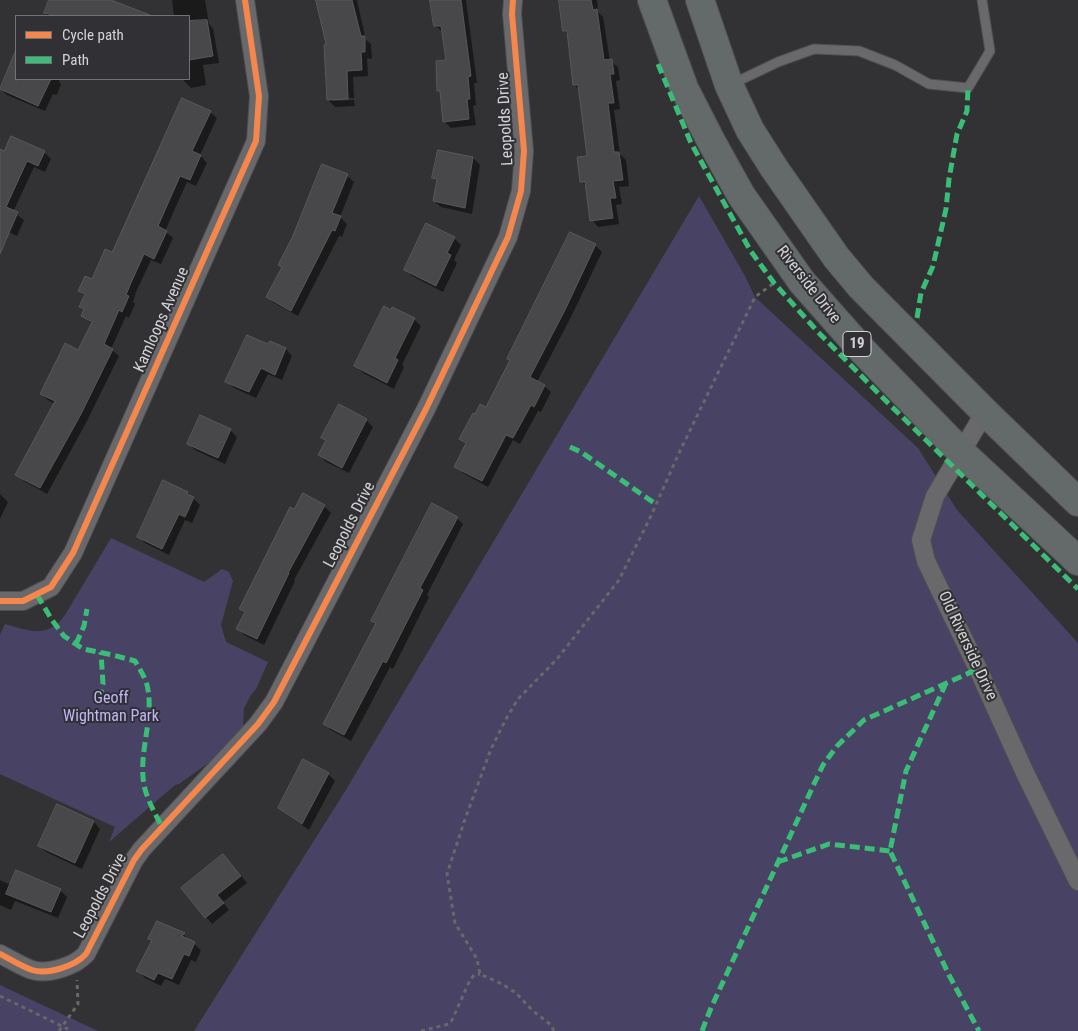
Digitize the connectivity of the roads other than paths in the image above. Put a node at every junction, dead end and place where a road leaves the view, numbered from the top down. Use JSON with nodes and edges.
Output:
{"nodes":[{"id":1,"x":245,"y":0,"type":"edge"},
{"id":2,"x":513,"y":0,"type":"edge"},
{"id":3,"x":652,"y":0,"type":"edge"},
{"id":4,"x":700,"y":0,"type":"edge"},
{"id":5,"x":982,"y":0,"type":"edge"},
{"id":6,"x":729,"y":85,"type":"junction"},
{"id":7,"x":985,"y":412,"type":"junction"},
{"id":8,"x":962,"y":452,"type":"junction"},
{"id":9,"x":1078,"y":502,"type":"edge"},
{"id":10,"x":1078,"y":561,"type":"edge"},
{"id":11,"x":0,"y":601,"type":"edge"},
{"id":12,"x":1078,"y":881,"type":"edge"},
{"id":13,"x":0,"y":954,"type":"edge"}],
"edges":[{"from":1,"to":11,"type":"street","name":"Kamloops Avenue"},
{"from":2,"to":13,"type":"street","name":"Leopolds Drive"},
{"from":3,"to":8,"type":"main road","name":"Riverside Drive","number":"19"},
{"from":4,"to":6,"type":"main road"},
{"from":5,"to":6,"type":"lane"},
{"from":6,"to":7,"type":"main road"},
{"from":7,"to":8,"type":"street","name":"Old Riverside Drive"},
{"from":7,"to":9,"type":"main road"},
{"from":8,"to":10,"type":"main road","name":"Riverside Drive","number":"19"},
{"from":8,"to":12,"type":"street","name":"Old Riverside Drive"}]}
